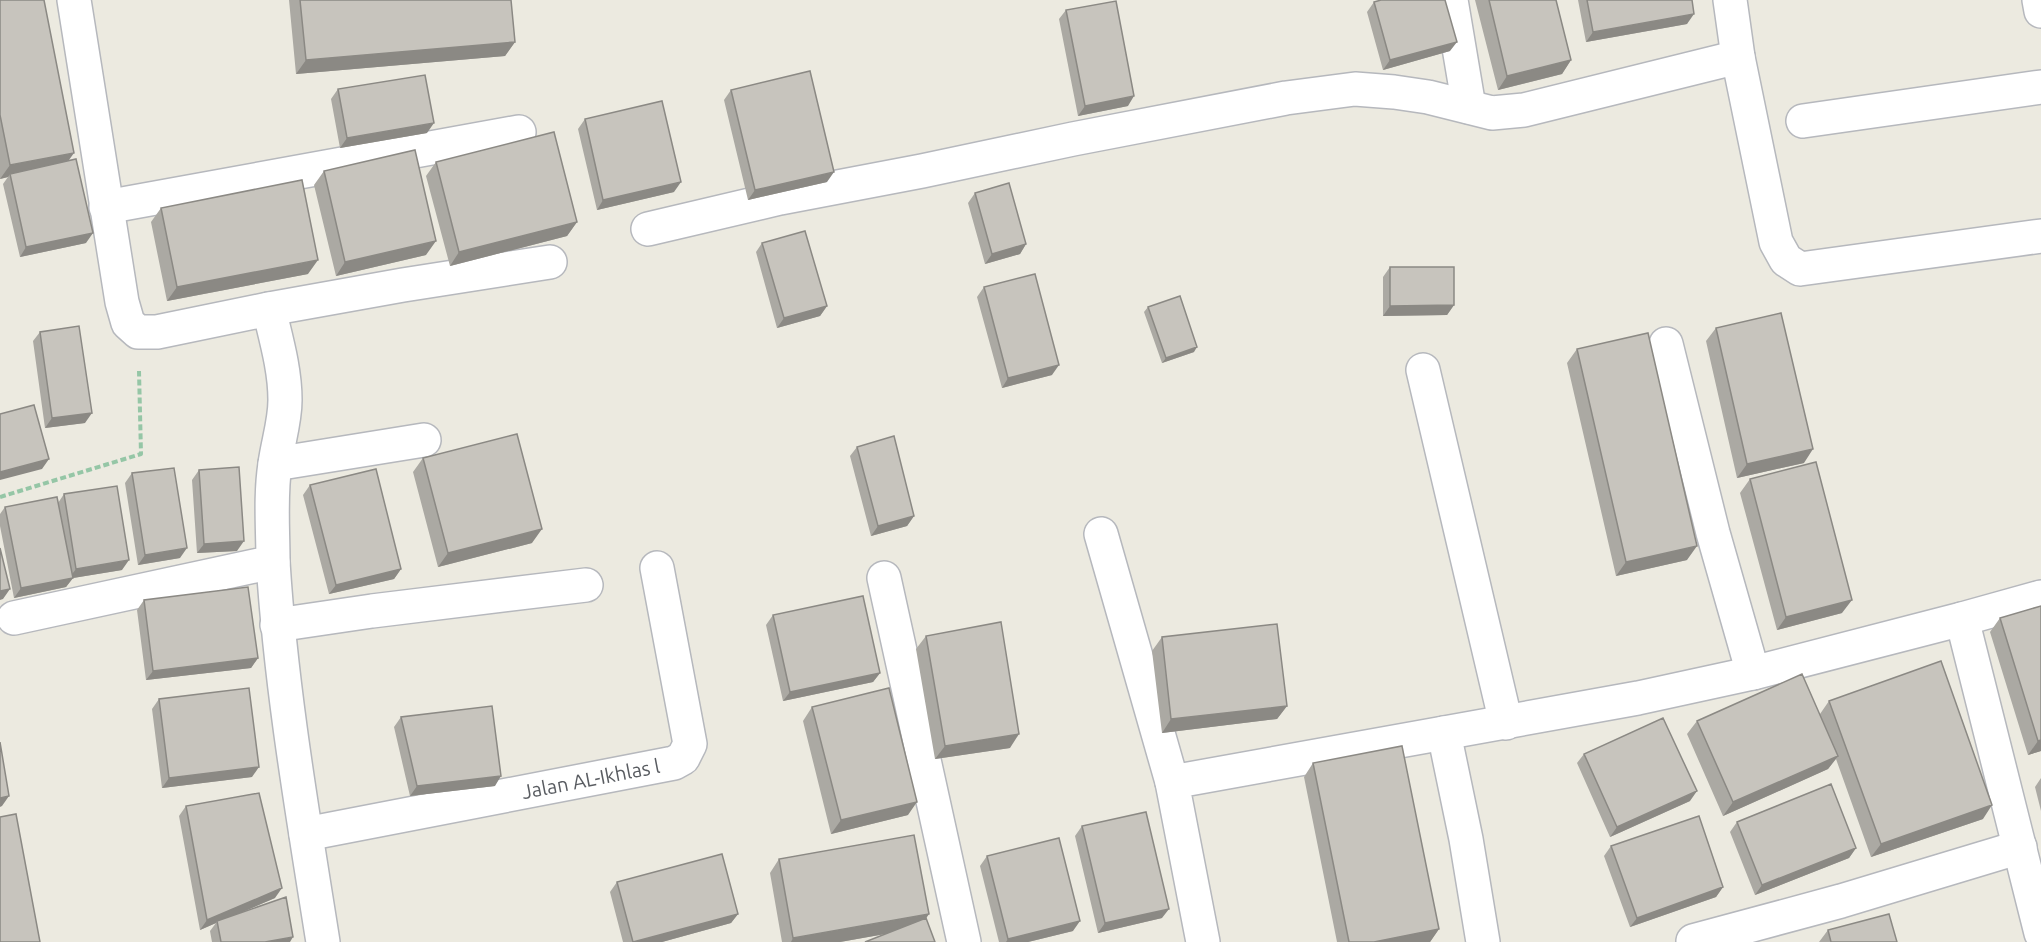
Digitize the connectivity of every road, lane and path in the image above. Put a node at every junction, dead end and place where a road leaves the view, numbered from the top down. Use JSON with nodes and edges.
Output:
{"nodes":[{"id":1,"x":74,"y":0,"type":"edge"},
{"id":2,"x":1450,"y":0,"type":"edge"},
{"id":3,"x":1730,"y":0,"type":"edge"},
{"id":4,"x":2039,"y":0,"type":"edge"},
{"id":5,"x":2041,"y":11,"type":"edge"},
{"id":6,"x":1738,"y":57,"type":"junction"},
{"id":7,"x":2041,"y":87,"type":"edge"},
{"id":8,"x":1469,"y":107,"type":"junction"},
{"id":9,"x":1803,"y":121,"type":"dead end"},
{"id":10,"x":519,"y":132,"type":"dead end"},
{"id":11,"x":106,"y":207,"type":"junction"},
{"id":12,"x":648,"y":229,"type":"dead end"},
{"id":13,"x":2041,"y":236,"type":"edge"},
{"id":14,"x":550,"y":262,"type":"dead end"},
{"id":15,"x":269,"y":309,"type":"junction"},
{"id":16,"x":138,"y":332,"type":"junction"},
{"id":17,"x":1666,"y":344,"type":"dead end"},
{"id":18,"x":1423,"y":370,"type":"dead end"},
{"id":19,"x":424,"y":440,"type":"dead end"},
{"id":20,"x":275,"y":464,"type":"junction"},
{"id":21,"x":0,"y":497,"type":"edge"},
{"id":22,"x":1101,"y":534,"type":"dead end"},
{"id":23,"x":273,"y":562,"type":"junction"},
{"id":24,"x":657,"y":568,"type":"dead end"},
{"id":25,"x":884,"y":578,"type":"dead end"},
{"id":26,"x":586,"y":585,"type":"dead end"},
{"id":27,"x":2041,"y":597,"type":"edge"},
{"id":28,"x":14,"y":618,"type":"dead end"},
{"id":29,"x":1962,"y":619,"type":"junction"},
{"id":30,"x":277,"y":625,"type":"junction"},
{"id":31,"x":1753,"y":673,"type":"junction"},
{"id":32,"x":1506,"y":723,"type":"junction"},
{"id":33,"x":1444,"y":733,"type":"junction"},
{"id":34,"x":1172,"y":782,"type":"junction"},
{"id":35,"x":306,"y":834,"type":"junction"},
{"id":36,"x":2020,"y":847,"type":"junction"},
{"id":37,"x":2041,"y":933,"type":"edge"},
{"id":38,"x":1693,"y":941,"type":"edge"},
{"id":39,"x":324,"y":942,"type":"edge"},
{"id":40,"x":964,"y":942,"type":"edge"},
{"id":41,"x":1203,"y":942,"type":"edge"},
{"id":42,"x":1483,"y":942,"type":"edge"}],
"edges":[{"from":1,"to":11,"type":"street"},
{"from":2,"to":8,"type":"street"},
{"from":3,"to":6,"type":"street"},
{"from":4,"to":5,"type":"street"},
{"from":6,"to":8,"type":"street"},
{"from":6,"to":13,"type":"street"},
{"from":7,"to":9,"type":"street"},
{"from":8,"to":12,"type":"street"},
{"from":10,"to":11,"type":"street"},
{"from":11,"to":16,"type":"street"},
{"from":14,"to":15,"type":"street"},
{"from":15,"to":16,"type":"street"},
{"from":15,"to":20,"type":"street"},
{"from":16,"to":21,"type":"path"},
{"from":17,"to":31,"type":"street"},
{"from":18,"to":32,"type":"street"},
{"from":19,"to":20,"type":"street"},
{"from":20,"to":23,"type":"street"},
{"from":22,"to":34,"type":"street"},
{"from":23,"to":28,"type":"street"},
{"from":23,"to":30,"type":"street"},
{"from":24,"to":35,"type":"street","name":"Jalan AL-Ikhlas l"},
{"from":25,"to":40,"type":"street"},
{"from":26,"to":30,"type":"street"},
{"from":27,"to":29,"type":"street"},
{"from":29,"to":31,"type":"street"},
{"from":29,"to":36,"type":"street"},
{"from":30,"to":35,"type":"street"},
{"from":31,"to":32,"type":"street"},
{"from":32,"to":33,"type":"street"},
{"from":33,"to":34,"type":"street"},
{"from":33,"to":42,"type":"street"},
{"from":34,"to":41,"type":"street"},
{"from":35,"to":39,"type":"street"},
{"from":36,"to":37,"type":"street"},
{"from":36,"to":38,"type":"street"}]}
